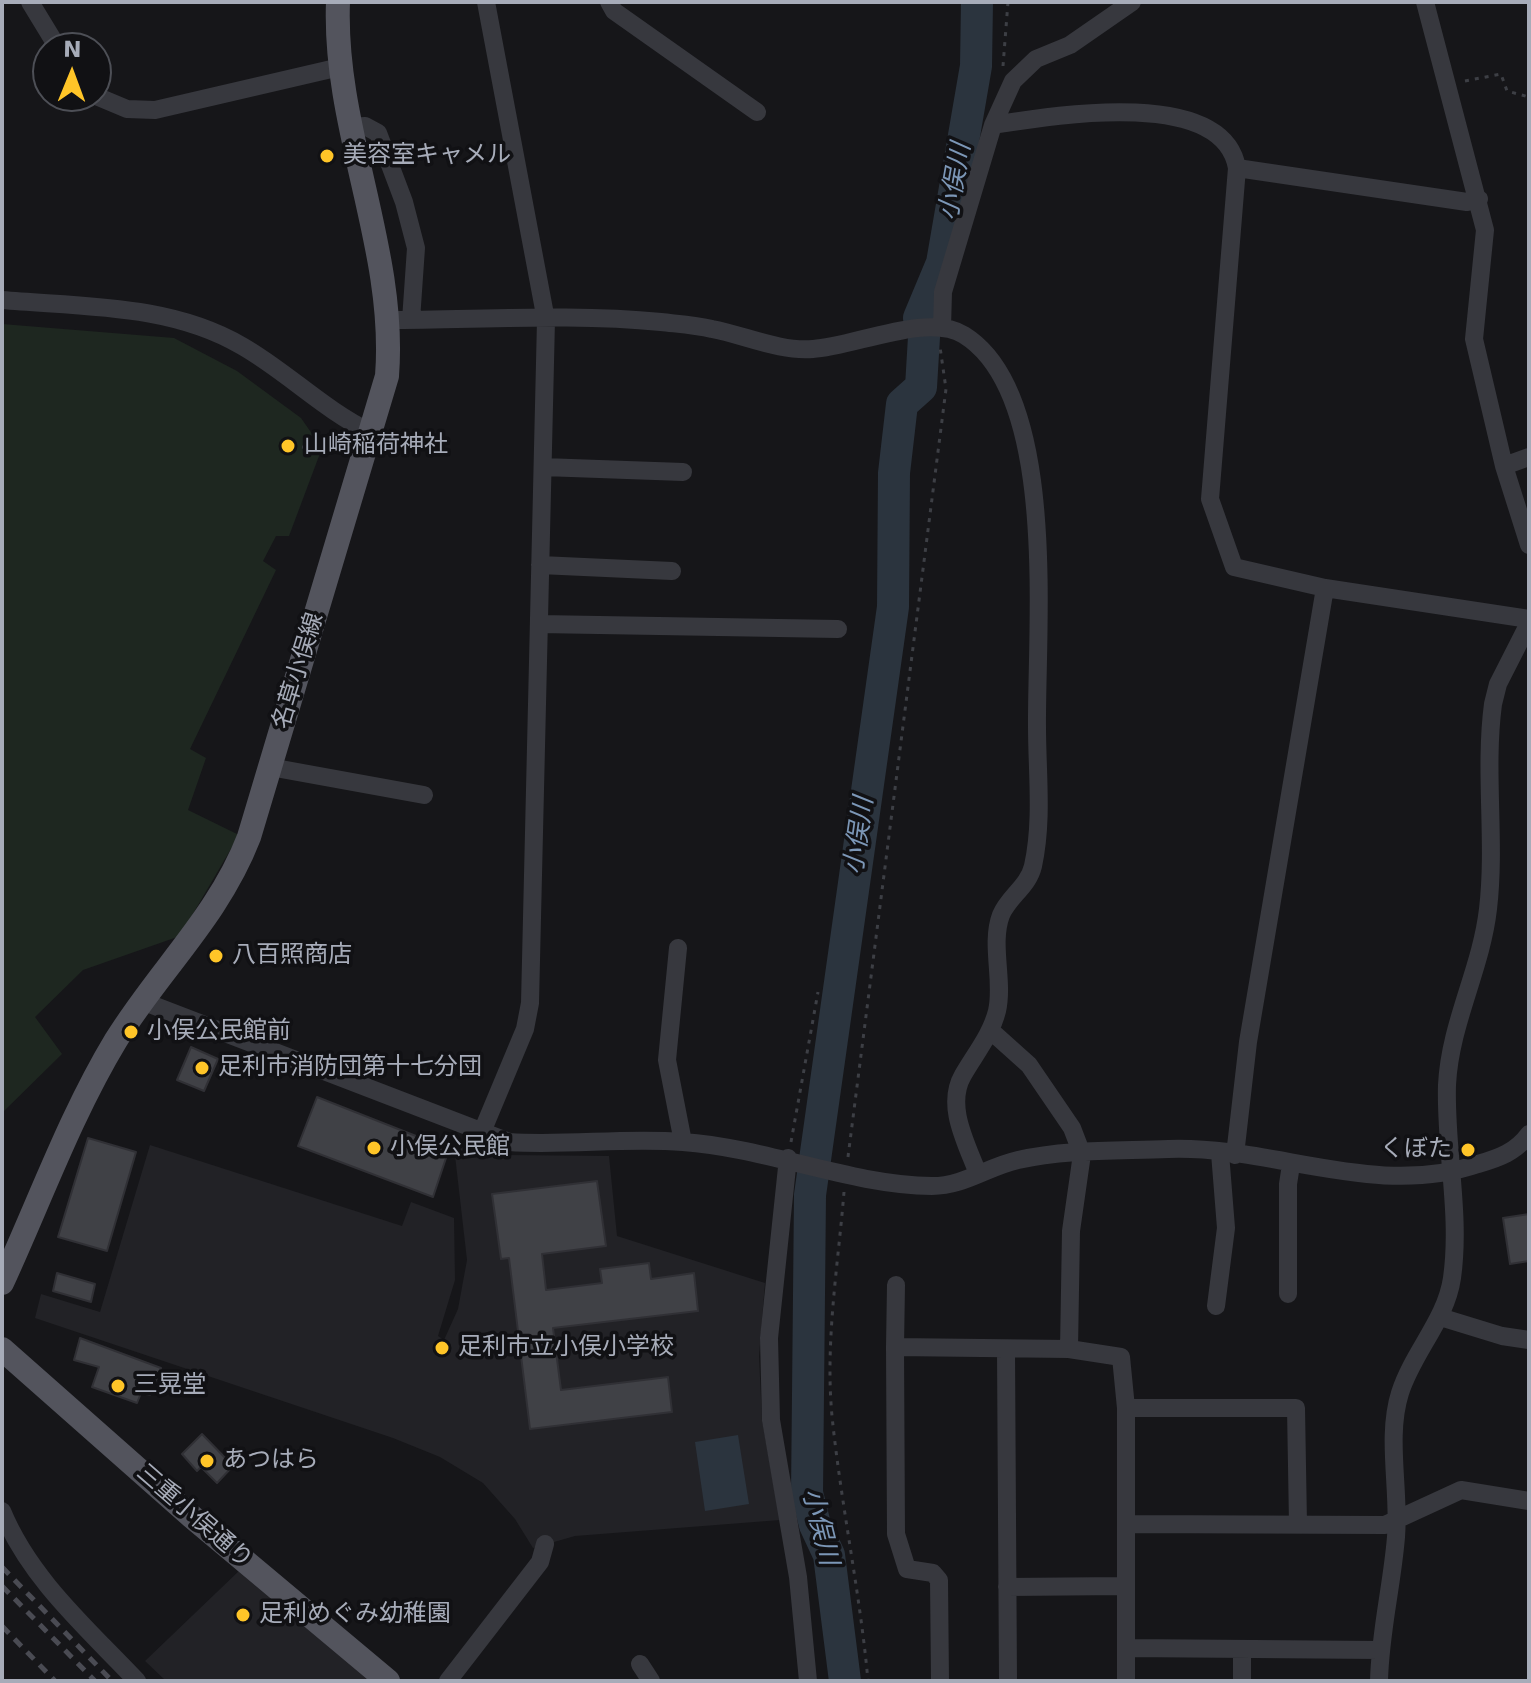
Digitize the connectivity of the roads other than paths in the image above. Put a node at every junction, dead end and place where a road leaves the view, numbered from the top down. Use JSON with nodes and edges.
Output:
{"nodes":[{"id":1,"x":30,"y":2,"type":"edge"},
{"id":2,"x":338,"y":2,"type":"edge"},
{"id":3,"x":486,"y":2,"type":"edge"},
{"id":4,"x":609,"y":2,"type":"edge"},
{"id":5,"x":1132,"y":2,"type":"edge"},
{"id":6,"x":1425,"y":2,"type":"edge"},
{"id":7,"x":48,"y":32,"type":"edge"},
{"id":8,"x":340,"y":67,"type":"junction"},
{"id":9,"x":112,"y":103,"type":"edge"},
{"id":10,"x":757,"y":112,"type":"dead end"},
{"id":11,"x":993,"y":125,"type":"junction"},
{"id":12,"x":350,"y":127,"type":"junction"},
{"id":13,"x":1237,"y":168,"type":"junction"},
{"id":14,"x":1479,"y":199,"type":"junction"},
{"id":15,"x":2,"y":300,"type":"edge"},
{"id":16,"x":399,"y":320,"type":"junction"},
{"id":17,"x":546,"y":320,"type":"junction"},
{"id":18,"x":939,"y":328,"type":"junction"},
{"id":19,"x":366,"y":442,"type":"junction"},
{"id":20,"x":1529,"y":457,"type":"edge"},
{"id":21,"x":1504,"y":466,"type":"junction"},
{"id":22,"x":543,"y":467,"type":"junction"},
{"id":23,"x":683,"y":472,"type":"dead end"},
{"id":24,"x":1529,"y":545,"type":"edge"},
{"id":25,"x":540,"y":565,"type":"junction"},
{"id":26,"x":672,"y":571,"type":"dead end"},
{"id":27,"x":1325,"y":588,"type":"junction"},
{"id":28,"x":1529,"y":621,"type":"edge"},
{"id":29,"x":539,"y":624,"type":"junction"},
{"id":30,"x":838,"y":629,"type":"dead end"},
{"id":31,"x":270,"y":767,"type":"junction"},
{"id":32,"x":424,"y":795,"type":"dead end"},
{"id":33,"x":678,"y":948,"type":"dead end"},
{"id":34,"x":142,"y":1001,"type":"junction"},
{"id":35,"x":990,"y":1030,"type":"junction"},
{"id":36,"x":482,"y":1132,"type":"junction"},
{"id":37,"x":1529,"y":1134,"type":"edge"},
{"id":38,"x":683,"y":1142,"type":"junction"},
{"id":39,"x":1082,"y":1154,"type":"junction"},
{"id":40,"x":1227,"y":1154,"type":"junction"},
{"id":41,"x":792,"y":1160,"type":"junction"},
{"id":42,"x":1291,"y":1165,"type":"junction"},
{"id":43,"x":1452,"y":1173,"type":"junction"},
{"id":44,"x":978,"y":1174,"type":"junction"},
{"id":45,"x":2,"y":1283,"type":"edge"},
{"id":46,"x":896,"y":1285,"type":"dead end"},
{"id":47,"x":1288,"y":1294,"type":"dead end"},
{"id":48,"x":1216,"y":1306,"type":"dead end"},
{"id":49,"x":1440,"y":1317,"type":"junction"},
{"id":50,"x":1529,"y":1340,"type":"edge"},
{"id":51,"x":895,"y":1347,"type":"junction"},
{"id":52,"x":2,"y":1349,"type":"edge"},
{"id":53,"x":1069,"y":1349,"type":"junction"},
{"id":54,"x":1006,"y":1351,"type":"junction"},
{"id":55,"x":1126,"y":1408,"type":"junction"},
{"id":56,"x":1529,"y":1501,"type":"edge"},
{"id":57,"x":2,"y":1511,"type":"edge"},
{"id":58,"x":1396,"y":1522,"type":"junction"},
{"id":59,"x":1126,"y":1524,"type":"junction"},
{"id":60,"x":1298,"y":1524,"type":"junction"},
{"id":61,"x":545,"y":1544,"type":"dead end"},
{"id":62,"x":1125,"y":1586,"type":"junction"},
{"id":63,"x":1007,"y":1587,"type":"junction"},
{"id":64,"x":1126,"y":1648,"type":"junction"},
{"id":65,"x":1242,"y":1649,"type":"junction"},
{"id":66,"x":1380,"y":1650,"type":"junction"},
{"id":67,"x":640,"y":1664,"type":"dead end"},
{"id":68,"x":137,"y":1681,"type":"edge"},
{"id":69,"x":388,"y":1681,"type":"edge"},
{"id":70,"x":448,"y":1681,"type":"edge"},
{"id":71,"x":651,"y":1681,"type":"edge"},
{"id":72,"x":808,"y":1681,"type":"edge"},
{"id":73,"x":940,"y":1681,"type":"edge"},
{"id":74,"x":1008,"y":1681,"type":"edge"},
{"id":75,"x":1126,"y":1681,"type":"edge"},
{"id":76,"x":1242,"y":1681,"type":"edge"},
{"id":77,"x":1379,"y":1681,"type":"edge"}],
"edges":[{"from":1,"to":7,"type":"street"},
{"from":2,"to":8,"type":"main road","name":"名草小俣線"},
{"from":3,"to":17,"type":"street"},
{"from":4,"to":10,"type":"street"},
{"from":5,"to":11,"type":"street"},
{"from":6,"to":14,"type":"street"},
{"from":8,"to":9,"type":"street"},
{"from":8,"to":12,"type":"main road","name":"名草小俣線"},
{"from":11,"to":13,"type":"street"},
{"from":11,"to":18,"type":"street"},
{"from":12,"to":16,"type":"main road","name":"名草小俣線"},
{"from":12,"to":16,"type":"street"},
{"from":13,"to":14,"type":"street"},
{"from":13,"to":27,"type":"street"},
{"from":14,"to":21,"type":"street"},
{"from":15,"to":19,"type":"street"},
{"from":16,"to":17,"type":"street"},
{"from":16,"to":19,"type":"main road","name":"名草小俣線"},
{"from":17,"to":18,"type":"street"},
{"from":17,"to":22,"type":"street"},
{"from":18,"to":35,"type":"street"},
{"from":19,"to":31,"type":"main road","name":"名草小俣線"},
{"from":20,"to":21,"type":"street"},
{"from":21,"to":24,"type":"street"},
{"from":22,"to":23,"type":"street"},
{"from":22,"to":25,"type":"street"},
{"from":25,"to":26,"type":"street"},
{"from":25,"to":29,"type":"street"},
{"from":27,"to":28,"type":"street"},
{"from":27,"to":40,"type":"street"},
{"from":28,"to":43,"type":"street"},
{"from":29,"to":30,"type":"street"},
{"from":29,"to":36,"type":"street"},
{"from":31,"to":32,"type":"street"},
{"from":31,"to":34,"type":"main road","name":"名草小俣線"},
{"from":33,"to":38,"type":"street"},
{"from":34,"to":36,"type":"street"},
{"from":34,"to":45,"type":"main road","name":"名草小俣線"},
{"from":35,"to":39,"type":"street"},
{"from":35,"to":44,"type":"street"},
{"from":36,"to":38,"type":"street"},
{"from":37,"to":43,"type":"street"},
{"from":38,"to":41,"type":"street"},
{"from":39,"to":40,"type":"street"},
{"from":39,"to":44,"type":"street"},
{"from":39,"to":53,"type":"street"},
{"from":40,"to":42,"type":"street"},
{"from":40,"to":48,"type":"street"},
{"from":41,"to":44,"type":"street"},
{"from":41,"to":72,"type":"street"},
{"from":42,"to":43,"type":"street"},
{"from":42,"to":47,"type":"street"},
{"from":43,"to":49,"type":"street"},
{"from":46,"to":51,"type":"street"},
{"from":49,"to":50,"type":"street"},
{"from":49,"to":58,"type":"street"},
{"from":51,"to":54,"type":"street"},
{"from":51,"to":73,"type":"street"},
{"from":52,"to":69,"type":"main road","name":"三重小俣通り"},
{"from":53,"to":54,"type":"street"},
{"from":53,"to":55,"type":"street"},
{"from":54,"to":63,"type":"street"},
{"from":55,"to":59,"type":"street"},
{"from":55,"to":60,"type":"street"},
{"from":56,"to":58,"type":"street"},
{"from":57,"to":68,"type":"street"},
{"from":58,"to":60,"type":"street"},
{"from":58,"to":66,"type":"street"},
{"from":59,"to":60,"type":"street"},
{"from":59,"to":62,"type":"street"},
{"from":61,"to":70,"type":"street"},
{"from":62,"to":63,"type":"street"},
{"from":62,"to":64,"type":"street"},
{"from":63,"to":74,"type":"street"},
{"from":64,"to":65,"type":"street"},
{"from":64,"to":75,"type":"street"},
{"from":65,"to":66,"type":"street"},
{"from":65,"to":76,"type":"street"},
{"from":66,"to":77,"type":"street"},
{"from":67,"to":71,"type":"street"}]}
